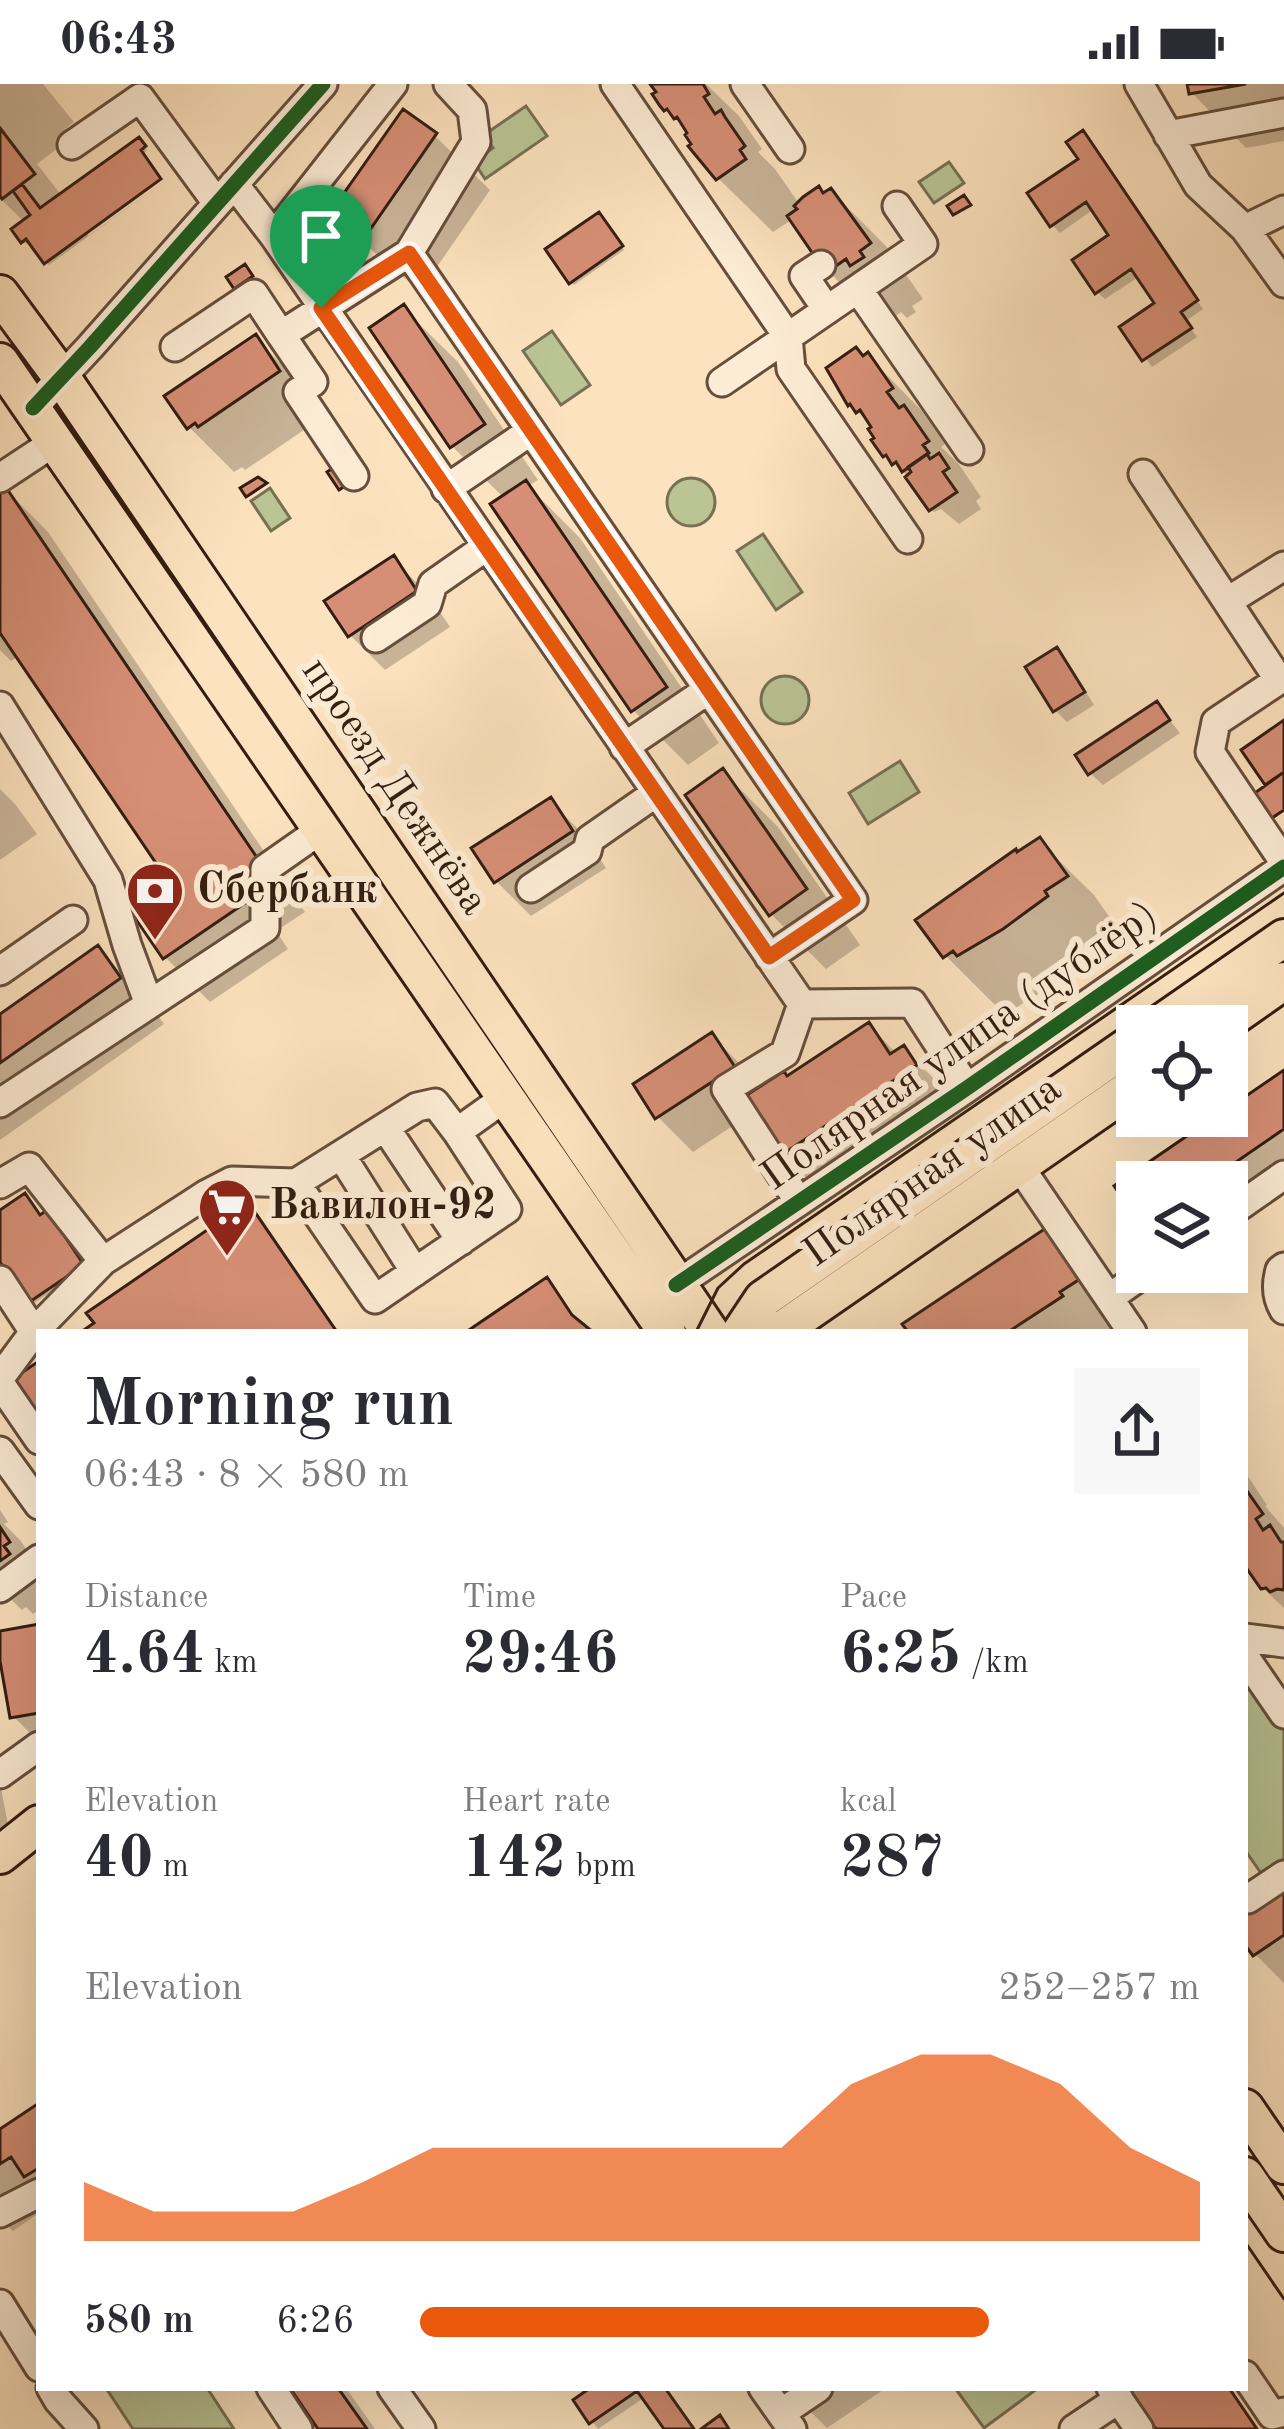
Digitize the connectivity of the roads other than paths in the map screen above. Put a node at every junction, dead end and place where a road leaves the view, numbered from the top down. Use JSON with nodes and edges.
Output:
{"nodes":[{"id":1,"x":323,"y":84,"type":"edge"},
{"id":2,"x":393,"y":84,"type":"edge"},
{"id":3,"x":448,"y":84,"type":"edge"},
{"id":4,"x":615,"y":84,"type":"edge"},
{"id":5,"x":745,"y":84,"type":"edge"},
{"id":6,"x":1139,"y":84,"type":"edge"},
{"id":7,"x":1284,"y":113,"type":"edge"},
{"id":8,"x":1168,"y":135,"type":"junction"},
{"id":9,"x":72,"y":146,"type":"dead end"},
{"id":10,"x":790,"y":149,"type":"dead end"},
{"id":11,"x":226,"y":194,"type":"junction"},
{"id":12,"x":897,"y":206,"type":"dead end"},
{"id":13,"x":1284,"y":210,"type":"edge"},
{"id":14,"x":1245,"y":229,"type":"junction"},
{"id":15,"x":274,"y":236,"type":"junction"},
{"id":16,"x":409,"y":253,"type":"junction"},
{"id":17,"x":812,"y":270,"type":"dead end"},
{"id":18,"x":1284,"y":283,"type":"edge"},
{"id":19,"x":858,"y":289,"type":"junction"},
{"id":20,"x":0,"y":294,"type":"edge"},
{"id":21,"x":321,"y":308,"type":"junction"},
{"id":22,"x":821,"y":314,"type":"junction"},
{"id":23,"x":788,"y":337,"type":"junction"},
{"id":24,"x":278,"y":343,"type":"junction"},
{"id":25,"x":175,"y":347,"type":"dead end"},
{"id":26,"x":0,"y":362,"type":"edge"},
{"id":27,"x":62,"y":378,"type":"junction"},
{"id":28,"x":722,"y":382,"type":"dead end"},
{"id":29,"x":33,"y":408,"type":"junction"},
{"id":30,"x":531,"y":431,"type":"junction"},
{"id":31,"x":56,"y":440,"type":"junction"},
{"id":32,"x":969,"y":450,"type":"dead end"},
{"id":33,"x":1143,"y":474,"type":"dead end"},
{"id":34,"x":354,"y":476,"type":"dead end"},
{"id":35,"x":0,"y":478,"type":"edge"},
{"id":36,"x":446,"y":489,"type":"junction"},
{"id":37,"x":908,"y":539,"type":"dead end"},
{"id":38,"x":486,"y":547,"type":"junction"},
{"id":39,"x":1284,"y":566,"type":"edge"},
{"id":40,"x":1228,"y":601,"type":"junction"},
{"id":41,"x":376,"y":638,"type":"dead end"},
{"id":42,"x":708,"y":690,"type":"junction"},
{"id":43,"x":0,"y":706,"type":"edge"},
{"id":44,"x":625,"y":748,"type":"junction"},
{"id":45,"x":656,"y":793,"type":"junction"},
{"id":46,"x":322,"y":829,"type":"junction"},
{"id":47,"x":1284,"y":864,"type":"edge"},
{"id":48,"x":531,"y":888,"type":"dead end"},
{"id":49,"x":73,"y":920,"type":"dead end"},
{"id":50,"x":1284,"y":938,"type":"edge"},
{"id":51,"x":769,"y":957,"type":"junction"},
{"id":52,"x":0,"y":971,"type":"edge"},
{"id":53,"x":1284,"y":981,"type":"edge"},
{"id":54,"x":149,"y":1004,"type":"junction"},
{"id":55,"x":802,"y":1004,"type":"junction"},
{"id":56,"x":1187,"y":1005,"type":"edge"},
{"id":57,"x":1248,"y":1006,"type":"edge"},
{"id":58,"x":1116,"y":1055,"type":"edge"},
{"id":59,"x":967,"y":1088,"type":"junction"},
{"id":60,"x":506,"y":1097,"type":"junction"},
{"id":61,"x":1116,"y":1099,"type":"edge"},
{"id":62,"x":0,"y":1103,"type":"edge"},
{"id":63,"x":385,"y":1127,"type":"junction"},
{"id":64,"x":458,"y":1132,"type":"junction"},
{"id":65,"x":341,"y":1155,"type":"junction"},
{"id":66,"x":1019,"y":1167,"type":"junction"},
{"id":67,"x":1284,"y":1176,"type":"edge"},
{"id":68,"x":296,"y":1183,"type":"junction"},
{"id":69,"x":0,"y":1184,"type":"edge"},
{"id":70,"x":1248,"y":1201,"type":"edge"},
{"id":71,"x":799,"y":1202,"type":"junction"},
{"id":72,"x":461,"y":1240,"type":"junction"},
{"id":73,"x":103,"y":1261,"type":"junction"},
{"id":74,"x":1284,"y":1268,"type":"edge"},
{"id":75,"x":415,"y":1272,"type":"junction"},
{"id":76,"x":0,"y":1280,"type":"edge"},
{"id":77,"x":676,"y":1285,"type":"junction"},
{"id":78,"x":1116,"y":1293,"type":"edge"},
{"id":79,"x":1109,"y":1298,"type":"junction"},
{"id":80,"x":1284,"y":1310,"type":"edge"},
{"id":81,"x":37,"y":1329,"type":"edge"},
{"id":82,"x":665,"y":1329,"type":"edge"},
{"id":83,"x":708,"y":1329,"type":"edge"},
{"id":84,"x":743,"y":1329,"type":"edge"},
{"id":85,"x":783,"y":1329,"type":"edge"},
{"id":86,"x":1130,"y":1329,"type":"edge"},
{"id":87,"x":34,"y":1332,"type":"joint"},
{"id":88,"x":0,"y":1381,"type":"edge"},
{"id":89,"x":36,"y":1435,"type":"edge"},
{"id":90,"x":0,"y":1450,"type":"edge"},
{"id":91,"x":36,"y":1501,"type":"edge"},
{"id":92,"x":36,"y":1560,"type":"edge"},
{"id":93,"x":0,"y":1588,"type":"edge"},
{"id":94,"x":1248,"y":1638,"type":"edge"},
{"id":95,"x":1284,"y":1643,"type":"edge"},
{"id":96,"x":1248,"y":1661,"type":"edge"},
{"id":97,"x":1284,"y":1714,"type":"edge"},
{"id":98,"x":36,"y":1748,"type":"edge"},
{"id":99,"x":0,"y":1774,"type":"edge"},
{"id":100,"x":36,"y":1827,"type":"edge"},
{"id":101,"x":0,"y":1855,"type":"edge"},
{"id":102,"x":1284,"y":1875,"type":"edge"},
{"id":103,"x":1248,"y":1899,"type":"edge"},
{"id":104,"x":1248,"y":2112,"type":"edge"},
{"id":105,"x":1284,"y":2165,"type":"edge"},
{"id":106,"x":1248,"y":2180,"type":"edge"},
{"id":107,"x":36,"y":2195,"type":"edge"},
{"id":108,"x":0,"y":2213,"type":"edge"},
{"id":109,"x":1284,"y":2233,"type":"edge"},
{"id":110,"x":0,"y":2304,"type":"edge"},
{"id":111,"x":36,"y":2362,"type":"edge"},
{"id":112,"x":1248,"y":2379,"type":"edge"},
{"id":113,"x":53,"y":2391,"type":"edge"},
{"id":114,"x":273,"y":2391,"type":"edge"},
{"id":115,"x":394,"y":2391,"type":"edge"},
{"id":116,"x":766,"y":2391,"type":"edge"},
{"id":117,"x":815,"y":2391,"type":"edge"},
{"id":118,"x":1115,"y":2393,"type":"edge"},
{"id":119,"x":1284,"y":2413,"type":"edge"},
{"id":120,"x":787,"y":2421,"type":"edge"},
{"id":121,"x":84,"y":2429,"type":"edge"},
{"id":122,"x":298,"y":2429,"type":"edge"},
{"id":123,"x":421,"y":2429,"type":"edge"},
{"id":124,"x":1074,"y":2429,"type":"edge"},
{"id":125,"x":1139,"y":2429,"type":"edge"}],
"edges":[{"from":1,"to":11,"type":"street"},
{"from":2,"to":15,"type":"street"},
{"from":3,"to":16,"type":"street"},
{"from":4,"to":23,"type":"street"},
{"from":5,"to":10,"type":"street"},
{"from":6,"to":8,"type":"street"},
{"from":7,"to":8,"type":"street"},
{"from":8,"to":14,"type":"street"},
{"from":9,"to":11,"type":"street"},
{"from":11,"to":15,"type":"street"},
{"from":11,"to":27,"type":"street"},
{"from":12,"to":19,"type":"street"},
{"from":13,"to":14,"type":"street"},
{"from":14,"to":18,"type":"street"},
{"from":15,"to":21,"type":"street"},
{"from":16,"to":21,"type":"street"},
{"from":16,"to":30,"type":"street"},
{"from":17,"to":22,"type":"street"},
{"from":19,"to":22,"type":"street"},
{"from":19,"to":32,"type":"street"},
{"from":20,"to":27,"type":"main road","name":"проезд Дежнёва"},
{"from":21,"to":24,"type":"street"},
{"from":21,"to":36,"type":"street"},
{"from":22,"to":23,"type":"street"},
{"from":23,"to":28,"type":"street"},
{"from":23,"to":37,"type":"street"},
{"from":24,"to":25,"type":"street"},
{"from":24,"to":34,"type":"street"},
{"from":26,"to":29,"type":"main road","name":"проезд Дежнёва"},
{"from":27,"to":29,"type":"street"},
{"from":27,"to":77,"type":"main road","name":"проезд Дежнёва"},
{"from":29,"to":31,"type":"main road","name":"проезд Дежнёва"},
{"from":30,"to":36,"type":"street"},
{"from":30,"to":42,"type":"street"},
{"from":31,"to":35,"type":"street"},
{"from":31,"to":46,"type":"main road","name":"проезд Дежнёва"},
{"from":33,"to":40,"type":"street"},
{"from":36,"to":38,"type":"street"},
{"from":38,"to":41,"type":"street"},
{"from":38,"to":44,"type":"street"},
{"from":39,"to":40,"type":"street"},
{"from":40,"to":47,"type":"street"},
{"from":42,"to":44,"type":"street"},
{"from":42,"to":51,"type":"street"},
{"from":43,"to":54,"type":"street"},
{"from":44,"to":45,"type":"street"},
{"from":45,"to":48,"type":"street"},
{"from":45,"to":51,"type":"street"},
{"from":46,"to":54,"type":"street"},
{"from":46,"to":60,"type":"main road","name":"проезд Дежнёва"},
{"from":47,"to":59,"type":"street","name":"Полярная улица (дублёр)"},
{"from":49,"to":52,"type":"street"},
{"from":50,"to":56,"type":"main road"},
{"from":51,"to":55,"type":"street"},
{"from":53,"to":57,"type":"main road"},
{"from":54,"to":62,"type":"street"},
{"from":55,"to":59,"type":"street"},
{"from":55,"to":71,"type":"street"},
{"from":58,"to":84,"type":"main road","name":"Полярная улица"},
{"from":59,"to":71,"type":"street","name":"Полярная улица (дублёр)"},
{"from":60,"to":64,"type":"street"},
{"from":60,"to":82,"type":"main road","name":"проезд Дежнёва"},
{"from":61,"to":66,"type":"main road","name":"Полярная улица"},
{"from":63,"to":64,"type":"street"},
{"from":63,"to":65,"type":"street"},
{"from":63,"to":72,"type":"street"},
{"from":64,"to":72,"type":"street"},
{"from":65,"to":68,"type":"street"},
{"from":65,"to":75,"type":"street"},
{"from":66,"to":79,"type":"street"},
{"from":66,"to":85,"type":"main road","name":"Полярная улица"},
{"from":67,"to":70,"type":"street"},
{"from":68,"to":73,"type":"street"},
{"from":68,"to":75,"type":"street"},
{"from":69,"to":73,"type":"street"},
{"from":71,"to":77,"type":"street","name":"Полярная улица (дублёр)"},
{"from":72,"to":75,"type":"street"},
{"from":73,"to":81,"type":"street"},
{"from":74,"to":80,"type":"street"},
{"from":76,"to":87,"type":"street"},
{"from":77,"to":83,"type":"main road","name":"проезд Дежнёва"},
{"from":78,"to":79,"type":"street"},
{"from":79,"to":86,"type":"street"},
{"from":87,"to":88,"type":"street"},
{"from":88,"to":89,"type":"street"},
{"from":90,"to":91,"type":"street"},
{"from":92,"to":93,"type":"street"},
{"from":94,"to":95,"type":"street"},
{"from":96,"to":97,"type":"street"},
{"from":98,"to":99,"type":"street"},
{"from":100,"to":101,"type":"main road"},
{"from":102,"to":103,"type":"street"},
{"from":104,"to":105,"type":"main road"},
{"from":106,"to":109,"type":"main road"},
{"from":107,"to":108,"type":"street"},
{"from":110,"to":111,"type":"street"},
{"from":112,"to":119,"type":"street"},
{"from":113,"to":121,"type":"street"},
{"from":114,"to":122,"type":"street"},
{"from":115,"to":123,"type":"street"},
{"from":116,"to":120,"type":"street"},
{"from":117,"to":120,"type":"street"},
{"from":118,"to":124,"type":"street"},
{"from":118,"to":125,"type":"street"}]}
